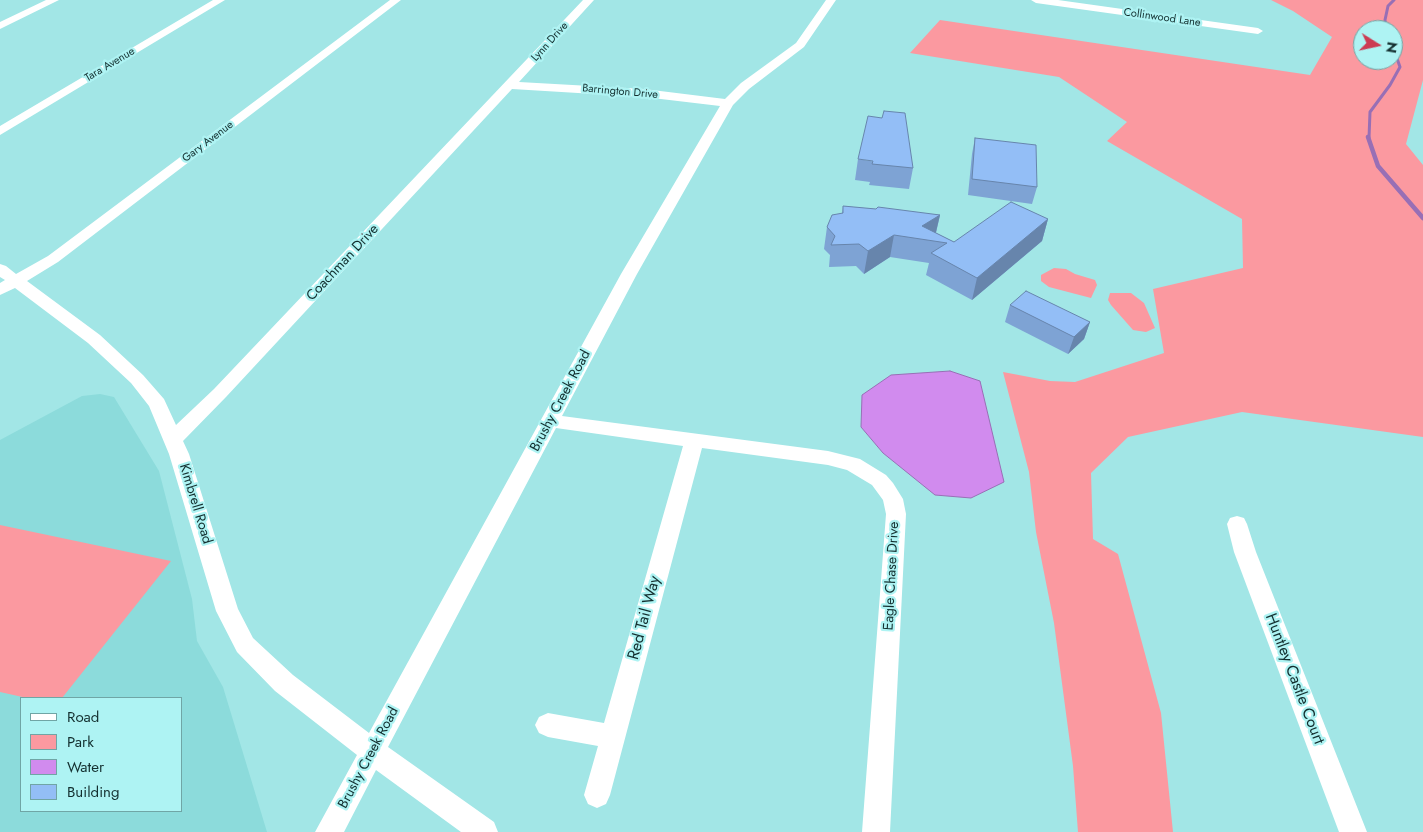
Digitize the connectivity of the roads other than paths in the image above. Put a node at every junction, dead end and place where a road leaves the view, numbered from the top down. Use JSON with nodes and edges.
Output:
{"nodes":[{"id":1,"x":28,"y":0,"type":"edge"},
{"id":2,"x":220,"y":0,"type":"edge"},
{"id":3,"x":396,"y":0,"type":"edge"},
{"id":4,"x":589,"y":0,"type":"edge"},
{"id":5,"x":831,"y":0,"type":"edge"},
{"id":6,"x":1036,"y":0,"type":"edge"},
{"id":7,"x":51,"y":2,"type":"edge"},
{"id":8,"x":0,"y":26,"type":"edge"},
{"id":9,"x":1258,"y":31,"type":"dead end"},
{"id":10,"x":511,"y":85,"type":"junction"},
{"id":11,"x":728,"y":103,"type":"junction"},
{"id":12,"x":0,"y":131,"type":"edge"},
{"id":13,"x":0,"y":270,"type":"edge"},
{"id":14,"x":17,"y":282,"type":"junction"},
{"id":15,"x":0,"y":290,"type":"edge"},
{"id":16,"x":551,"y":421,"type":"junction"},
{"id":17,"x":173,"y":440,"type":"junction"},
{"id":18,"x":694,"y":441,"type":"junction"},
{"id":19,"x":1237,"y":524,"type":"dead end"},
{"id":20,"x":548,"y":725,"type":"dead end"},
{"id":21,"x":613,"y":736,"type":"junction"},
{"id":22,"x":372,"y":751,"type":"junction"},
{"id":23,"x":597,"y":796,"type":"dead end"},
{"id":24,"x":329,"y":832,"type":"edge"},
{"id":25,"x":484,"y":832,"type":"edge"},
{"id":26,"x":876,"y":832,"type":"edge"},
{"id":27,"x":1353,"y":832,"type":"edge"}],
"edges":[{"from":1,"to":7,"type":"street"},
{"from":2,"to":12,"type":"street","name":"Tara Avenue"},
{"from":3,"to":14,"type":"street","name":"Gary Avenue"},
{"from":4,"to":10,"type":"street","name":"Lynn Drive"},
{"from":5,"to":11,"type":"street","name":"Brushy Creek Road"},
{"from":6,"to":9,"type":"street","name":"Collinwood Lane"},
{"from":7,"to":8,"type":"street"},
{"from":10,"to":11,"type":"street","name":"Barrington Drive"},
{"from":10,"to":17,"type":"street","name":"Coachman Drive"},
{"from":11,"to":16,"type":"street","name":"Brushy Creek Road"},
{"from":13,"to":14,"type":"street","name":"Kimbrell Road"},
{"from":14,"to":15,"type":"street","name":"Gary Avenue"},
{"from":14,"to":17,"type":"street","name":"Kimbrell Road"},
{"from":16,"to":18,"type":"street","name":"Eagle Chase Drive"},
{"from":16,"to":22,"type":"street","name":"Brushy Creek Road"},
{"from":17,"to":22,"type":"street","name":"Kimbrell Road"},
{"from":18,"to":21,"type":"street","name":"Red Tail Way"},
{"from":18,"to":26,"type":"street","name":"Eagle Chase Drive"},
{"from":19,"to":27,"type":"street","name":"Huntley Castle Court"},
{"from":20,"to":21,"type":"street"},
{"from":21,"to":23,"type":"street","name":"Red Tail Way"},
{"from":22,"to":24,"type":"street","name":"Brushy Creek Road"},
{"from":22,"to":25,"type":"street","name":"Kimbrell Road"}]}
